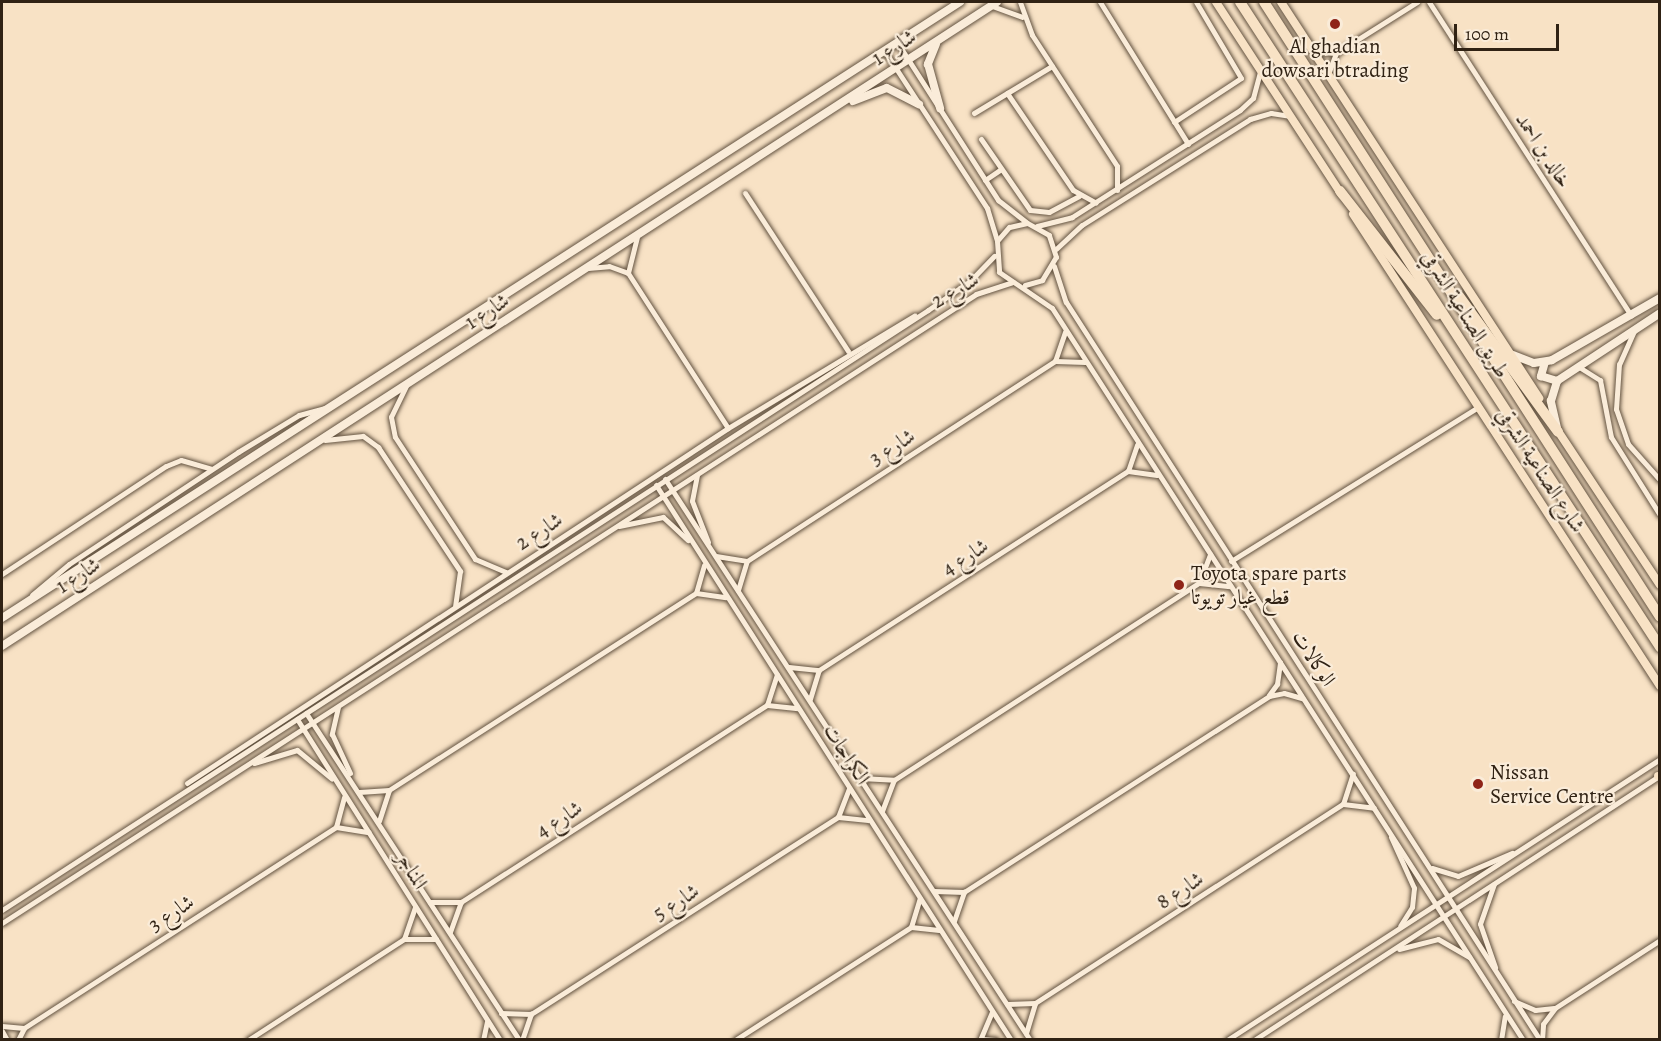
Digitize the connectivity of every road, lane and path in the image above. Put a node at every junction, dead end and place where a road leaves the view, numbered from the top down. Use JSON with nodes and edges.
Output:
{"nodes":[{"id":1,"x":960,"y":2,"type":"edge"},
{"id":2,"x":1020,"y":2,"type":"edge"},
{"id":3,"x":1100,"y":2,"type":"edge"},
{"id":4,"x":1196,"y":2,"type":"edge"},
{"id":5,"x":1216,"y":2,"type":"edge"},
{"id":6,"x":1240,"y":2,"type":"edge"},
{"id":7,"x":1264,"y":2,"type":"edge"},
{"id":8,"x":1281,"y":2,"type":"edge"},
{"id":9,"x":1417,"y":2,"type":"edge"},
{"id":10,"x":1429,"y":2,"type":"edge"},
{"id":11,"x":994,"y":4,"type":"edge"},
{"id":12,"x":1022,"y":17,"type":"junction"},
{"id":13,"x":942,"y":37,"type":"junction"},
{"id":14,"x":897,"y":42,"type":"junction"},
{"id":15,"x":884,"y":50,"type":"junction"},
{"id":16,"x":1311,"y":50,"type":"junction"},
{"id":17,"x":1336,"y":53,"type":"junction"},
{"id":18,"x":909,"y":60,"type":"junction"},
{"id":19,"x":1052,"y":66,"type":"junction"},
{"id":20,"x":896,"y":68,"type":"junction"},
{"id":21,"x":1260,"y":69,"type":"junction"},
{"id":22,"x":1328,"y":75,"type":"junction"},
{"id":23,"x":1007,"y":93,"type":"junction"},
{"id":24,"x":919,"y":104,"type":"junction"},
{"id":25,"x":940,"y":108,"type":"junction"},
{"id":26,"x":827,"y":112,"type":"junction"},
{"id":27,"x":974,"y":113,"type":"dead end"},
{"id":28,"x":1291,"y":116,"type":"junction"},
{"id":29,"x":1174,"y":122,"type":"junction"},
{"id":30,"x":981,"y":139,"type":"dead end"},
{"id":31,"x":1188,"y":144,"type":"junction"},
{"id":32,"x":1000,"y":170,"type":"junction"},
{"id":33,"x":985,"y":180,"type":"junction"},
{"id":34,"x":1117,"y":190,"type":"junction"},
{"id":35,"x":1340,"y":190,"type":"junction"},
{"id":36,"x":745,"y":193,"type":"dead end"},
{"id":37,"x":1079,"y":196,"type":"junction"},
{"id":38,"x":1096,"y":203,"type":"junction"},
{"id":39,"x":1027,"y":223,"type":"junction"},
{"id":40,"x":1037,"y":226,"type":"junction"},
{"id":41,"x":637,"y":237,"type":"junction"},
{"id":42,"x":996,"y":241,"type":"junction"},
{"id":43,"x":1056,"y":249,"type":"junction"},
{"id":44,"x":994,"y":255,"type":"junction"},
{"id":45,"x":1428,"y":259,"type":"junction"},
{"id":46,"x":1054,"y":266,"type":"junction"},
{"id":47,"x":588,"y":268,"type":"junction"},
{"id":48,"x":628,"y":273,"type":"junction"},
{"id":49,"x":1013,"y":282,"type":"junction"},
{"id":50,"x":1025,"y":285,"type":"junction"},
{"id":51,"x":1659,"y":298,"type":"edge"},
{"id":52,"x":928,"y":310,"type":"junction"},
{"id":53,"x":1659,"y":312,"type":"edge"},
{"id":54,"x":1632,"y":316,"type":"junction"},
{"id":55,"x":1637,"y":327,"type":"junction"},
{"id":56,"x":1065,"y":330,"type":"junction"},
{"id":57,"x":1455,"y":336,"type":"junction"},
{"id":58,"x":849,"y":351,"type":"junction"},
{"id":59,"x":1514,"y":355,"type":"junction"},
{"id":60,"x":1055,"y":361,"type":"junction"},
{"id":61,"x":1085,"y":362,"type":"junction"},
{"id":62,"x":1545,"y":362,"type":"junction"},
{"id":63,"x":1577,"y":366,"type":"junction"},
{"id":64,"x":1557,"y":381,"type":"junction"},
{"id":65,"x":407,"y":384,"type":"junction"},
{"id":66,"x":1478,"y":407,"type":"junction"},
{"id":67,"x":325,"y":408,"type":"junction"},
{"id":68,"x":728,"y":428,"type":"junction"},
{"id":69,"x":1558,"y":432,"type":"junction"},
{"id":70,"x":318,"y":441,"type":"junction"},
{"id":71,"x":1137,"y":443,"type":"junction"},
{"id":72,"x":212,"y":469,"type":"junction"},
{"id":73,"x":1128,"y":471,"type":"junction"},
{"id":74,"x":698,"y":473,"type":"junction"},
{"id":75,"x":1158,"y":476,"type":"junction"},
{"id":76,"x":665,"y":479,"type":"junction"},
{"id":77,"x":1659,"y":480,"type":"edge"},
{"id":78,"x":656,"y":485,"type":"junction"},
{"id":79,"x":672,"y":489,"type":"junction"},
{"id":80,"x":663,"y":495,"type":"junction"},
{"id":81,"x":1659,"y":515,"type":"edge"},
{"id":82,"x":614,"y":527,"type":"junction"},
{"id":83,"x":693,"y":545,"type":"junction"},
{"id":84,"x":709,"y":546,"type":"junction"},
{"id":85,"x":1210,"y":554,"type":"junction"},
{"id":86,"x":716,"y":556,"type":"junction"},
{"id":87,"x":747,"y":561,"type":"junction"},
{"id":88,"x":1231,"y":561,"type":"junction"},
{"id":89,"x":704,"y":563,"type":"junction"},
{"id":90,"x":506,"y":572,"type":"junction"},
{"id":91,"x":2,"y":574,"type":"edge"},
{"id":92,"x":1199,"y":583,"type":"junction"},
{"id":93,"x":1659,"y":585,"type":"edge"},
{"id":94,"x":1230,"y":586,"type":"junction"},
{"id":95,"x":738,"y":590,"type":"junction"},
{"id":96,"x":696,"y":593,"type":"junction"},
{"id":97,"x":726,"y":597,"type":"junction"},
{"id":98,"x":22,"y":604,"type":"junction"},
{"id":99,"x":455,"y":606,"type":"junction"},
{"id":100,"x":1659,"y":617,"type":"edge"},
{"id":101,"x":2,"y":618,"type":"edge"},
{"id":102,"x":2,"y":646,"type":"edge"},
{"id":103,"x":1659,"y":647,"type":"edge"},
{"id":104,"x":1280,"y":661,"type":"junction"},
{"id":105,"x":788,"y":667,"type":"junction"},
{"id":106,"x":819,"y":670,"type":"junction"},
{"id":107,"x":777,"y":675,"type":"junction"},
{"id":108,"x":1659,"y":685,"type":"edge"},
{"id":109,"x":1269,"y":696,"type":"junction"},
{"id":110,"x":810,"y":701,"type":"junction"},
{"id":111,"x":1305,"y":701,"type":"junction"},
{"id":112,"x":339,"y":704,"type":"junction"},
{"id":113,"x":767,"y":705,"type":"junction"},
{"id":114,"x":798,"y":708,"type":"junction"},
{"id":115,"x":306,"y":713,"type":"junction"},
{"id":116,"x":297,"y":719,"type":"junction"},
{"id":117,"x":312,"y":722,"type":"junction"},
{"id":118,"x":303,"y":728,"type":"junction"},
{"id":119,"x":1659,"y":759,"type":"edge"},
{"id":120,"x":246,"y":765,"type":"junction"},
{"id":121,"x":1353,"y":774,"type":"junction"},
{"id":122,"x":1659,"y":776,"type":"edge"},
{"id":123,"x":860,"y":778,"type":"junction"},
{"id":124,"x":894,"y":780,"type":"junction"},
{"id":125,"x":353,"y":783,"type":"junction"},
{"id":126,"x":337,"y":784,"type":"junction"},
{"id":127,"x":849,"y":788,"type":"junction"},
{"id":128,"x":389,"y":790,"type":"junction"},
{"id":129,"x":177,"y":792,"type":"junction"},
{"id":130,"x":359,"y":792,"type":"junction"},
{"id":131,"x":344,"y":795,"type":"junction"},
{"id":132,"x":1343,"y":804,"type":"junction"},
{"id":133,"x":1375,"y":808,"type":"junction"},
{"id":134,"x":882,"y":813,"type":"junction"},
{"id":135,"x":838,"y":817,"type":"junction"},
{"id":136,"x":870,"y":820,"type":"junction"},
{"id":137,"x":379,"y":823,"type":"junction"},
{"id":138,"x":336,"y":827,"type":"junction"},
{"id":139,"x":1387,"y":827,"type":"junction"},
{"id":140,"x":369,"y":832,"type":"junction"},
{"id":141,"x":1522,"y":849,"type":"junction"},
{"id":142,"x":1429,"y":866,"type":"junction"},
{"id":143,"x":1495,"y":882,"type":"junction"},
{"id":144,"x":934,"y":891,"type":"junction"},
{"id":145,"x":964,"y":891,"type":"junction"},
{"id":146,"x":1449,"y":897,"type":"junction"},
{"id":147,"x":920,"y":898,"type":"junction"},
{"id":148,"x":430,"y":902,"type":"junction"},
{"id":149,"x":460,"y":902,"type":"junction"},
{"id":150,"x":1438,"y":904,"type":"junction"},
{"id":151,"x":415,"y":905,"type":"junction"},
{"id":152,"x":1456,"y":909,"type":"junction"},
{"id":153,"x":2,"y":910,"type":"edge"},
{"id":154,"x":1445,"y":916,"type":"junction"},
{"id":155,"x":2,"y":923,"type":"edge"},
{"id":156,"x":954,"y":923,"type":"junction"},
{"id":157,"x":911,"y":927,"type":"junction"},
{"id":158,"x":941,"y":930,"type":"junction"},
{"id":159,"x":450,"y":933,"type":"junction"},
{"id":160,"x":1392,"y":933,"type":"junction"},
{"id":161,"x":404,"y":939,"type":"junction"},
{"id":162,"x":436,"y":939,"type":"junction"},
{"id":163,"x":1659,"y":940,"type":"edge"},
{"id":164,"x":1384,"y":956,"type":"junction"},
{"id":165,"x":1475,"y":964,"type":"junction"},
{"id":166,"x":1497,"y":975,"type":"junction"},
{"id":167,"x":1513,"y":1000,"type":"junction"},
{"id":168,"x":1035,"y":1003,"type":"junction"},
{"id":169,"x":1007,"y":1004,"type":"junction"},
{"id":170,"x":1555,"y":1008,"type":"junction"},
{"id":171,"x":992,"y":1010,"type":"junction"},
{"id":172,"x":501,"y":1013,"type":"junction"},
{"id":173,"x":531,"y":1014,"type":"junction"},
{"id":174,"x":1505,"y":1014,"type":"junction"},
{"id":175,"x":487,"y":1019,"type":"junction"},
{"id":176,"x":2,"y":1026,"type":"edge"},
{"id":177,"x":24,"y":1028,"type":"junction"},
{"id":178,"x":2,"y":1031,"type":"edge"},
{"id":179,"x":1026,"y":1033,"type":"junction"},
{"id":180,"x":980,"y":1039,"type":"edge"},
{"id":181,"x":7,"y":1040,"type":"edge"},
{"id":182,"x":18,"y":1040,"type":"edge"},
{"id":183,"x":248,"y":1040,"type":"edge"},
{"id":184,"x":483,"y":1040,"type":"edge"},
{"id":185,"x":500,"y":1040,"type":"edge"},
{"id":186,"x":520,"y":1040,"type":"edge"},
{"id":187,"x":735,"y":1040,"type":"edge"},
{"id":188,"x":996,"y":1040,"type":"edge"},
{"id":189,"x":1011,"y":1040,"type":"edge"},
{"id":190,"x":1030,"y":1040,"type":"edge"},
{"id":191,"x":1227,"y":1040,"type":"edge"},
{"id":192,"x":1254,"y":1040,"type":"edge"},
{"id":193,"x":1501,"y":1040,"type":"edge"},
{"id":194,"x":1522,"y":1040,"type":"edge"},
{"id":195,"x":1541,"y":1040,"type":"edge"}],
"edges":[{"from":1,"to":14,"type":"street","name":"شارع 1"},
{"from":2,"to":12,"type":"street"},
{"from":3,"to":29,"type":"street"},
{"from":4,"to":29,"type":"street"},
{"from":5,"to":21,"type":"main road","name":"شارع الصناعية الشرقي"},
{"from":6,"to":57,"type":"highway","name":"طريق الصناعية الشرقي"},
{"from":7,"to":45,"type":"highway","name":"طريق الصناعية الشرقي"},
{"from":8,"to":16,"type":"main road","name":"شارع الصناعية الشرقي"},
{"from":9,"to":17,"type":"street"},
{"from":10,"to":54,"type":"street","name":"خالد بن احمد"},
{"from":11,"to":12,"type":"street","name":"شارع 1"},
{"from":11,"to":13,"type":"street","name":"شارع 1"},
{"from":12,"to":19,"type":"street"},
{"from":13,"to":18,"type":"street","name":"شارع 1"},
{"from":13,"to":25,"type":"street"},
{"from":14,"to":15,"type":"street","name":"شارع 1"},
{"from":14,"to":18,"type":"street"},
{"from":15,"to":20,"type":"street"},
{"from":15,"to":67,"type":"street","name":"شارع 1"},
{"from":16,"to":17,"type":"street"},
{"from":16,"to":22,"type":"main road","name":"شارع الصناعية الشرقي"},
{"from":17,"to":22,"type":"street"},
{"from":18,"to":20,"type":"street","name":"شارع 1"},
{"from":18,"to":25,"type":"street"},
{"from":19,"to":23,"type":"street"},
{"from":19,"to":34,"type":"street"},
{"from":20,"to":24,"type":"street"},
{"from":20,"to":26,"type":"street","name":"شارع 1"},
{"from":21,"to":28,"type":"main road","name":"شارع الصناعية الشرقي"},
{"from":21,"to":31,"type":"street"},
{"from":22,"to":59,"type":"main road","name":"شارع الصناعية الشرقي"},
{"from":23,"to":27,"type":"street"},
{"from":23,"to":37,"type":"street"},
{"from":24,"to":26,"type":"street"},
{"from":24,"to":42,"type":"street"},
{"from":25,"to":33,"type":"street"},
{"from":26,"to":41,"type":"street","name":"شارع 1"},
{"from":28,"to":35,"type":"main road","name":"شارع الصناعية الشرقي"},
{"from":28,"to":43,"type":"street"},
{"from":29,"to":31,"type":"street"},
{"from":30,"to":32,"type":"street"},
{"from":31,"to":34,"type":"street"},
{"from":32,"to":33,"type":"street"},
{"from":32,"to":37,"type":"street"},
{"from":33,"to":39,"type":"street"},
{"from":34,"to":38,"type":"street"},
{"from":35,"to":57,"type":"highway"},
{"from":35,"to":66,"type":"main road","name":"شارع الصناعية الشرقي"},
{"from":36,"to":58,"type":"street"},
{"from":37,"to":38,"type":"street"},
{"from":38,"to":40,"type":"street"},
{"from":39,"to":40,"type":"street"},
{"from":39,"to":42,"type":"street"},
{"from":40,"to":43,"type":"street"},
{"from":41,"to":47,"type":"street","name":"شارع 1"},
{"from":41,"to":48,"type":"street"},
{"from":42,"to":44,"type":"street"},
{"from":43,"to":46,"type":"street"},
{"from":44,"to":49,"type":"street"},
{"from":44,"to":52,"type":"street","name":"شارع 2"},
{"from":45,"to":69,"type":"highway"},
{"from":45,"to":100,"type":"highway","name":"طريق الصناعية الشرقي"},
{"from":46,"to":50,"type":"street"},
{"from":46,"to":88,"type":"street","name":"الوكالات"},
{"from":47,"to":48,"type":"street"},
{"from":47,"to":65,"type":"street","name":"شارع 1"},
{"from":48,"to":68,"type":"street"},
{"from":49,"to":50,"type":"street"},
{"from":49,"to":74,"type":"street","name":"شارع 2"},
{"from":50,"to":56,"type":"street","name":"الوكالات"},
{"from":51,"to":54,"type":"street"},
{"from":52,"to":58,"type":"street","name":"شارع 2"},
{"from":52,"to":76,"type":"street","name":"شارع 2"},
{"from":53,"to":55,"type":"street"},
{"from":54,"to":62,"type":"street"},
{"from":55,"to":63,"type":"street"},
{"from":55,"to":77,"type":"street"},
{"from":56,"to":60,"type":"street"},
{"from":56,"to":61,"type":"street","name":"الوكالات"},
{"from":57,"to":103,"type":"highway","name":"طريق الصناعية الشرقي"},
{"from":58,"to":68,"type":"street","name":"شارع 2"},
{"from":59,"to":62,"type":"street"},
{"from":59,"to":69,"type":"main road","name":"شارع الصناعية الشرقي"},
{"from":60,"to":61,"type":"street"},
{"from":60,"to":87,"type":"street","name":"شارع 3"},
{"from":61,"to":71,"type":"street","name":"الوكالات"},
{"from":62,"to":64,"type":"street"},
{"from":63,"to":64,"type":"street"},
{"from":63,"to":81,"type":"street"},
{"from":64,"to":69,"type":"street"},
{"from":65,"to":70,"type":"street","name":"شارع 1"},
{"from":65,"to":90,"type":"street"},
{"from":66,"to":88,"type":"street"},
{"from":66,"to":108,"type":"main road","name":"شارع الصناعية الشرقي"},
{"from":67,"to":72,"type":"street"},
{"from":67,"to":98,"type":"street","name":"شارع 1"},
{"from":68,"to":90,"type":"street","name":"شارع 2"},
{"from":69,"to":93,"type":"main road","name":"شارع الصناعية الشرقي"},
{"from":70,"to":99,"type":"street"},
{"from":70,"to":102,"type":"street","name":"شارع 1"},
{"from":71,"to":73,"type":"street"},
{"from":71,"to":75,"type":"street","name":"الوكالات"},
{"from":72,"to":91,"type":"street"},
{"from":72,"to":98,"type":"street"},
{"from":73,"to":75,"type":"street"},
{"from":73,"to":106,"type":"street","name":"شارع 4"},
{"from":74,"to":79,"type":"street","name":"شارع 2"},
{"from":74,"to":84,"type":"street","name":"الكراجات"},
{"from":75,"to":85,"type":"street","name":"الوكالات"},
{"from":76,"to":78,"type":"street","name":"شارع 2"},
{"from":76,"to":79,"type":"street","name":"الكراجات"},
{"from":78,"to":80,"type":"street","name":"الكراجات"},
{"from":78,"to":115,"type":"street","name":"شارع 2"},
{"from":79,"to":80,"type":"street","name":"شارع 2"},
{"from":79,"to":84,"type":"street","name":"الكراجات"},
{"from":80,"to":82,"type":"street","name":"شارع 2"},
{"from":80,"to":83,"type":"street","name":"الكراجات"},
{"from":82,"to":83,"type":"street","name":"شارع 2"},
{"from":82,"to":112,"type":"street","name":"شارع 2"},
{"from":83,"to":89,"type":"street","name":"الكراجات"},
{"from":84,"to":86,"type":"street","name":"الكراجات"},
{"from":85,"to":92,"type":"street"},
{"from":85,"to":94,"type":"street","name":"الوكالات"},
{"from":86,"to":87,"type":"street"},
{"from":86,"to":95,"type":"street","name":"الكراجات"},
{"from":87,"to":95,"type":"street"},
{"from":88,"to":142,"type":"street","name":"الوكالات"},
{"from":89,"to":96,"type":"street"},
{"from":89,"to":97,"type":"street","name":"الكراجات"},
{"from":90,"to":99,"type":"street","name":"شارع 2"},
{"from":92,"to":94,"type":"street"},
{"from":92,"to":124,"type":"street"},
{"from":94,"to":104,"type":"street","name":"الوكالات"},
{"from":95,"to":105,"type":"street","name":"الكراجات"},
{"from":96,"to":97,"type":"street"},
{"from":96,"to":128,"type":"street"},
{"from":97,"to":107,"type":"street","name":"الكراجات"},
{"from":98,"to":101,"type":"street","name":"شارع 1"},
{"from":99,"to":129,"type":"street","name":"شارع 2"},
{"from":104,"to":109,"type":"street"},
{"from":104,"to":111,"type":"street","name":"الوكالات"},
{"from":105,"to":106,"type":"street"},
{"from":105,"to":110,"type":"street","name":"الكراجات"},
{"from":106,"to":110,"type":"street"},
{"from":107,"to":113,"type":"street"},
{"from":107,"to":114,"type":"street","name":"الكراجات"},
{"from":109,"to":111,"type":"street"},
{"from":109,"to":145,"type":"street"},
{"from":110,"to":123,"type":"street","name":"الكراجات"},
{"from":111,"to":121,"type":"street","name":"الوكالات"},
{"from":112,"to":117,"type":"street","name":"شارع 2"},
{"from":112,"to":125,"type":"street","name":"المناجر"},
{"from":113,"to":114,"type":"street"},
{"from":113,"to":149,"type":"street","name":"شارع 4"},
{"from":114,"to":127,"type":"street","name":"الكراجات"},
{"from":115,"to":116,"type":"street","name":"شارع 2"},
{"from":115,"to":117,"type":"street","name":"المناجر"},
{"from":116,"to":118,"type":"street","name":"المناجر"},
{"from":116,"to":129,"type":"street","name":"شارع 2"},
{"from":117,"to":118,"type":"street","name":"شارع 2"},
{"from":117,"to":125,"type":"street","name":"المناجر"},
{"from":118,"to":120,"type":"street","name":"شارع 2"},
{"from":118,"to":126,"type":"street","name":"المناجر"},
{"from":119,"to":141,"type":"street"},
{"from":120,"to":126,"type":"street","name":"شارع 2"},
{"from":120,"to":155,"type":"street","name":"شارع 2"},
{"from":121,"to":132,"type":"street"},
{"from":121,"to":133,"type":"street","name":"الوكالات"},
{"from":122,"to":143,"type":"street"},
{"from":123,"to":124,"type":"street"},
{"from":123,"to":134,"type":"street","name":"الكراجات"},
{"from":124,"to":134,"type":"street"},
{"from":125,"to":130,"type":"street","name":"المناجر"},
{"from":126,"to":131,"type":"street","name":"المناجر"},
{"from":127,"to":135,"type":"street"},
{"from":127,"to":136,"type":"street","name":"الكراجات"},
{"from":128,"to":130,"type":"street"},
{"from":128,"to":137,"type":"street"},
{"from":129,"to":153,"type":"street","name":"شارع 2"},
{"from":130,"to":137,"type":"street","name":"المناجر"},
{"from":131,"to":138,"type":"street"},
{"from":131,"to":140,"type":"street","name":"المناجر"},
{"from":132,"to":133,"type":"street"},
{"from":132,"to":168,"type":"street","name":"شارع 8"},
{"from":133,"to":139,"type":"street","name":"الوكالات"},
{"from":134,"to":144,"type":"street","name":"الكراجات"},
{"from":135,"to":136,"type":"street"},
{"from":135,"to":173,"type":"street","name":"شارع 5"},
{"from":136,"to":147,"type":"street","name":"الكراجات"},
{"from":137,"to":148,"type":"street","name":"المناجر"},
{"from":138,"to":140,"type":"street"},
{"from":138,"to":177,"type":"street","name":"شارع 3"},
{"from":139,"to":150,"type":"street","name":"الوكالات"},
{"from":139,"to":160,"type":"street","name":"الوكالات"},
{"from":140,"to":151,"type":"street","name":"المناجر"},
{"from":141,"to":142,"type":"street"},
{"from":141,"to":146,"type":"street"},
{"from":142,"to":146,"type":"street","name":"الوكالات"},
{"from":143,"to":152,"type":"street"},
{"from":143,"to":166,"type":"street","name":"الوكالات"},
{"from":144,"to":145,"type":"street"},
{"from":144,"to":156,"type":"street","name":"الكراجات"},
{"from":145,"to":156,"type":"street"},
{"from":146,"to":150,"type":"street"},
{"from":146,"to":152,"type":"street","name":"الوكالات"},
{"from":147,"to":157,"type":"street"},
{"from":147,"to":158,"type":"street","name":"الكراجات"},
{"from":148,"to":149,"type":"street"},
{"from":148,"to":159,"type":"street","name":"المناجر"},
{"from":149,"to":159,"type":"street"},
{"from":150,"to":154,"type":"street","name":"الوكالات"},
{"from":150,"to":160,"type":"street"},
{"from":151,"to":161,"type":"street"},
{"from":151,"to":162,"type":"street","name":"المناجر"},
{"from":152,"to":154,"type":"street"},
{"from":152,"to":166,"type":"street","name":"الوكالات"},
{"from":154,"to":164,"type":"street"},
{"from":154,"to":165,"type":"street","name":"الوكالات"},
{"from":156,"to":169,"type":"street","name":"الكراجات"},
{"from":157,"to":158,"type":"street"},
{"from":157,"to":187,"type":"street"},
{"from":158,"to":171,"type":"street","name":"الكراجات"},
{"from":159,"to":172,"type":"street","name":"المناجر"},
{"from":160,"to":191,"type":"street"},
{"from":161,"to":162,"type":"street"},
{"from":161,"to":183,"type":"street"},
{"from":162,"to":175,"type":"street","name":"المناجر"},
{"from":163,"to":170,"type":"street"},
{"from":164,"to":165,"type":"street"},
{"from":164,"to":192,"type":"street"},
{"from":165,"to":174,"type":"street","name":"الوكالات"},
{"from":166,"to":167,"type":"street","name":"الوكالات"},
{"from":167,"to":170,"type":"street"},
{"from":167,"to":195,"type":"street","name":"الوكالات"},
{"from":168,"to":169,"type":"street"},
{"from":168,"to":179,"type":"street"},
{"from":169,"to":179,"type":"street","name":"الكراجات"},
{"from":170,"to":195,"type":"street"},
{"from":171,"to":180,"type":"street"},
{"from":171,"to":189,"type":"street","name":"الكراجات"},
{"from":172,"to":173,"type":"street"},
{"from":172,"to":186,"type":"street","name":"المناجر"},
{"from":173,"to":186,"type":"street"},
{"from":174,"to":193,"type":"street"},
{"from":174,"to":194,"type":"street","name":"الوكالات"},
{"from":175,"to":184,"type":"street"},
{"from":175,"to":185,"type":"street","name":"المناجر"},
{"from":176,"to":177,"type":"street"},
{"from":177,"to":182,"type":"street"},
{"from":178,"to":181,"type":"street"},
{"from":179,"to":190,"type":"street","name":"الكراجات"},
{"from":180,"to":188,"type":"street"}]}
